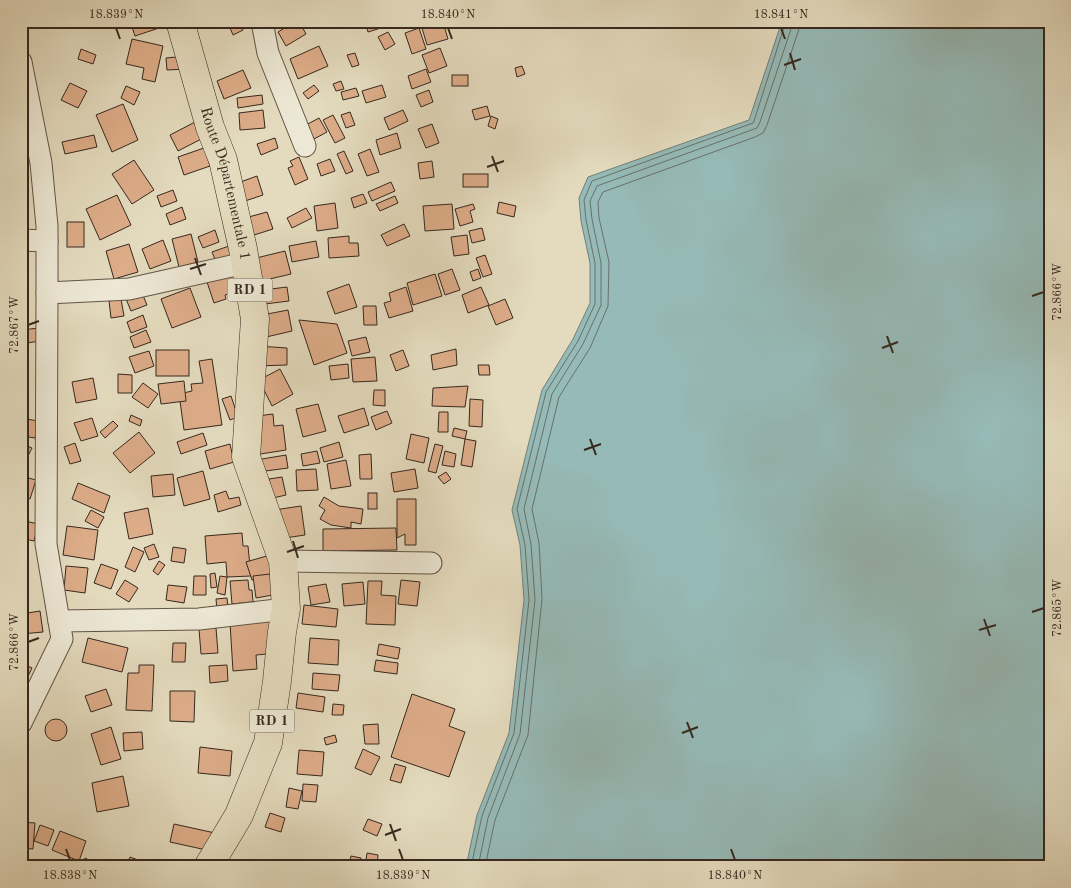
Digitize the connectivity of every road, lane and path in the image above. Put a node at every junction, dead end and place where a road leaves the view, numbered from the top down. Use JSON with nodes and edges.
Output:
{"nodes":[{"id":1,"x":180,"y":21,"type":"edge"},
{"id":2,"x":264,"y":21,"type":"edge"},
{"id":3,"x":21,"y":62,"type":"edge"},
{"id":4,"x":305,"y":146,"type":"dead end"},
{"id":5,"x":21,"y":240,"type":"edge"},
{"id":6,"x":46,"y":241,"type":"junction"},
{"id":7,"x":245,"y":263,"type":"junction"},
{"id":8,"x":47,"y":293,"type":"junction"},
{"id":9,"x":283,"y":562,"type":"junction"},
{"id":10,"x":431,"y":563,"type":"dead end"},
{"id":11,"x":286,"y":609,"type":"junction"},
{"id":12,"x":59,"y":621,"type":"junction"},
{"id":13,"x":21,"y":723,"type":"edge"},
{"id":14,"x":208,"y":867,"type":"edge"}],
"edges":[{"from":1,"to":7,"type":"main road","name":"Route Départementale 1","number":"RD 1"},
{"from":2,"to":4,"type":"street"},
{"from":3,"to":6,"type":"street"},
{"from":5,"to":6,"type":"street"},
{"from":6,"to":8,"type":"street"},
{"from":7,"to":8,"type":"street"},
{"from":7,"to":9,"type":"main road","name":"Route Départementale 1","number":"RD 1"},
{"from":8,"to":12,"type":"street"},
{"from":9,"to":10,"type":"street"},
{"from":9,"to":11,"type":"main road","name":"Route Départementale 1","number":"RD 1"},
{"from":11,"to":12,"type":"street"},
{"from":11,"to":14,"type":"main road","name":"Route Départementale 1","number":"RD 1"},
{"from":12,"to":13,"type":"street"}]}
